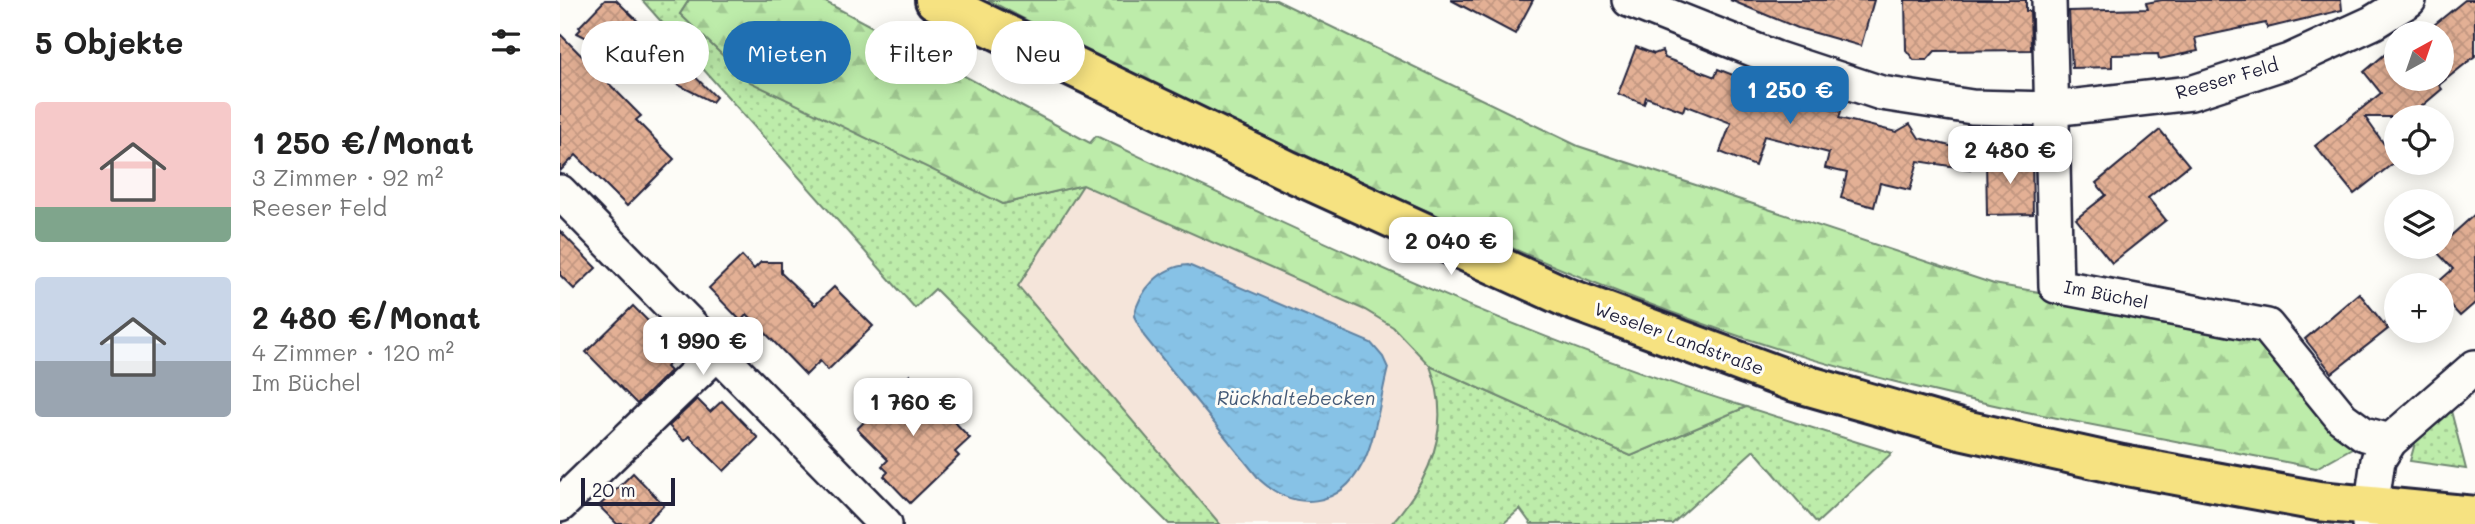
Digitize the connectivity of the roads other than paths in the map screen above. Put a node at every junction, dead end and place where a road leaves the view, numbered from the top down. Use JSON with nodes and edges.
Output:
{"nodes":[{"id":1,"x":934,"y":0,"type":"edge"},
{"id":2,"x":1629,"y":0,"type":"edge"},
{"id":3,"x":2049,"y":0,"type":"edge"},
{"id":4,"x":2409,"y":0,"type":"edge"},
{"id":5,"x":2052,"y":109,"type":"junction"},
{"id":6,"x":560,"y":192,"type":"edge"},
{"id":7,"x":717,"y":353,"type":"junction"},
{"id":8,"x":2475,"y":367,"type":"edge"},
{"id":9,"x":2390,"y":442,"type":"junction"},
{"id":10,"x":560,"y":505,"type":"edge"},
{"id":11,"x":2370,"y":516,"type":"edge"},
{"id":12,"x":2475,"y":516,"type":"edge"},
{"id":13,"x":885,"y":524,"type":"edge"}],
"edges":[{"from":1,"to":11,"type":"main road","name":"Weseler Landstraße"},
{"from":2,"to":5,"type":"street","name":"Reeser Feld"},
{"from":3,"to":5,"type":"street","name":"Im Büchel"},
{"from":4,"to":5,"type":"street","name":"Reeser Feld"},
{"from":5,"to":9,"type":"street","name":"Im Büchel"},
{"from":6,"to":7,"type":"street"},
{"from":7,"to":10,"type":"street"},
{"from":7,"to":13,"type":"street"},
{"from":8,"to":9,"type":"street"},
{"from":9,"to":11,"type":"street"},
{"from":11,"to":12,"type":"main road","name":"Weseler Landstraße"}]}
